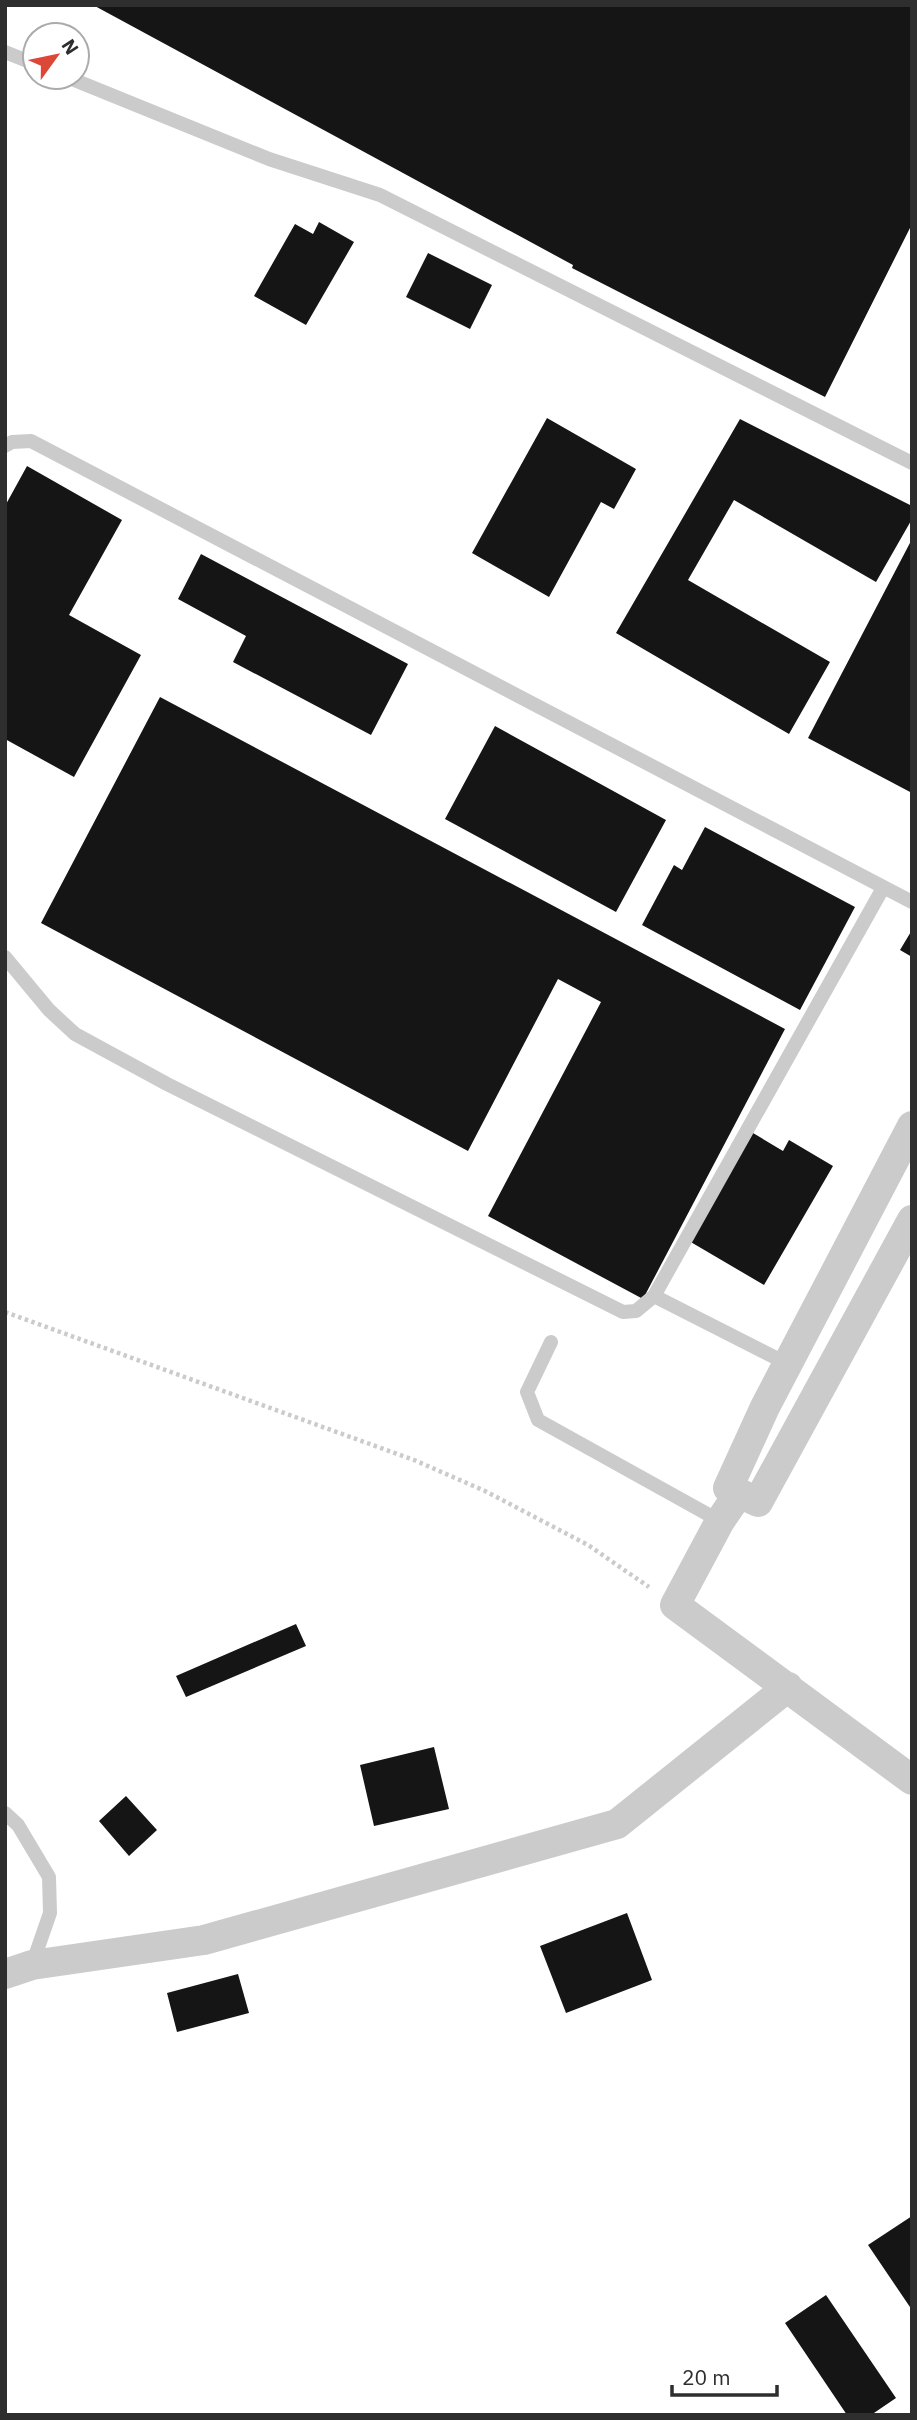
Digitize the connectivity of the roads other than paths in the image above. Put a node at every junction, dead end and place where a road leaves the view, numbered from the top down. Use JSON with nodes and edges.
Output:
{"nodes":[{"id":1,"x":91,"y":87,"type":"edge"},
{"id":2,"x":5,"y":446,"type":"edge"},
{"id":3,"x":912,"y":463,"type":"edge"},
{"id":4,"x":883,"y":888,"type":"junction"},
{"id":5,"x":912,"y":902,"type":"edge"},
{"id":6,"x":5,"y":957,"type":"edge"},
{"id":7,"x":912,"y":1126,"type":"edge"},
{"id":8,"x":912,"y":1220,"type":"edge"},
{"id":9,"x":654,"y":1296,"type":"junction"},
{"id":10,"x":551,"y":1342,"type":"dead end"},
{"id":11,"x":788,"y":1364,"type":"junction"},
{"id":12,"x":739,"y":1493,"type":"junction"},
{"id":13,"x":720,"y":1521,"type":"junction"},
{"id":14,"x":788,"y":1687,"type":"junction"},
{"id":15,"x":912,"y":1780,"type":"edge"},
{"id":16,"x":5,"y":1814,"type":"edge"},
{"id":17,"x":19,"y":1969,"type":"edge"}],
"edges":[{"from":1,"to":3,"type":"lane"},
{"from":2,"to":4,"type":"lane"},
{"from":4,"to":5,"type":"lane"},
{"from":4,"to":9,"type":"lane"},
{"from":6,"to":9,"type":"lane"},
{"from":7,"to":11,"type":"street"},
{"from":8,"to":12,"type":"street"},
{"from":9,"to":11,"type":"lane"},
{"from":10,"to":13,"type":"lane"},
{"from":11,"to":12,"type":"street"},
{"from":12,"to":13,"type":"street"},
{"from":13,"to":14,"type":"street"},
{"from":14,"to":15,"type":"street"},
{"from":14,"to":17,"type":"street"},
{"from":16,"to":17,"type":"lane"}]}
